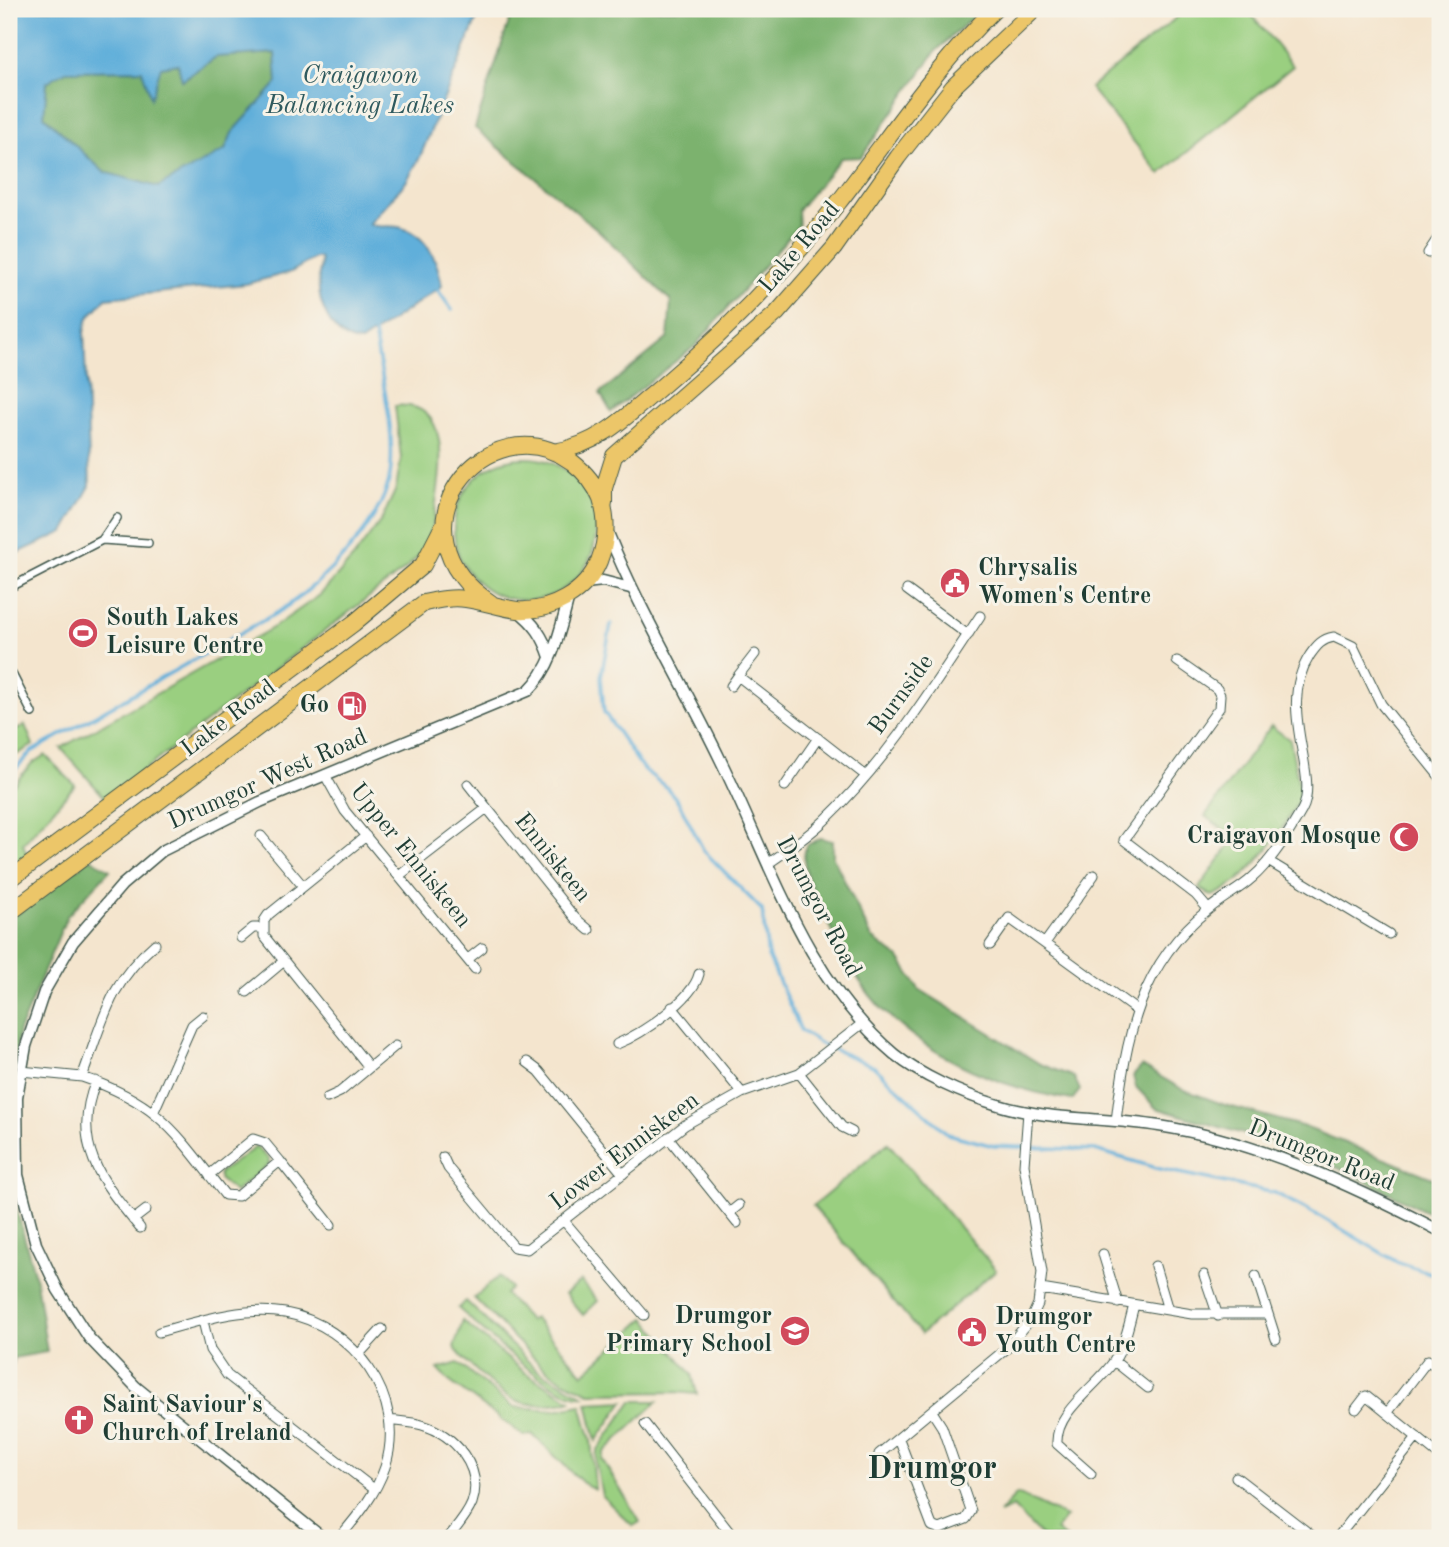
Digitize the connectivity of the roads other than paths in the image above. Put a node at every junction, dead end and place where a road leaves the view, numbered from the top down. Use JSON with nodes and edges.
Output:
{"nodes":[{"id":1,"x":995,"y":9,"type":"edge"},
{"id":2,"x":1035,"y":9,"type":"edge"},
{"id":3,"x":1440,"y":235,"type":"edge"},
{"id":4,"x":1428,"y":253,"type":"dead end"},
{"id":5,"x":554,"y":452,"type":"junction"},
{"id":6,"x":604,"y":508,"type":"junction"},
{"id":7,"x":117,"y":518,"type":"dead end"},
{"id":8,"x":443,"y":526,"type":"junction"},
{"id":9,"x":607,"y":531,"type":"junction"},
{"id":10,"x":102,"y":540,"type":"junction"},
{"id":11,"x":148,"y":543,"type":"dead end"},
{"id":12,"x":585,"y":583,"type":"junction"},
{"id":13,"x":9,"y":588,"type":"edge"},
{"id":14,"x":630,"y":588,"type":"junction"},
{"id":15,"x":907,"y":590,"type":"dead end"},
{"id":16,"x":569,"y":597,"type":"junction"},
{"id":17,"x":491,"y":603,"type":"junction"},
{"id":18,"x":517,"y":610,"type":"junction"},
{"id":19,"x":980,"y":616,"type":"dead end"},
{"id":20,"x":968,"y":635,"type":"junction"},
{"id":21,"x":755,"y":654,"type":"dead end"},
{"id":22,"x":550,"y":657,"type":"junction"},
{"id":23,"x":1178,"y":661,"type":"dead end"},
{"id":24,"x":9,"y":668,"type":"edge"},
{"id":25,"x":738,"y":676,"type":"junction"},
{"id":26,"x":731,"y":686,"type":"dead end"},
{"id":27,"x":32,"y":713,"type":"dead end"},
{"id":28,"x":818,"y":738,"type":"junction"},
{"id":29,"x":325,"y":775,"type":"junction"},
{"id":30,"x":864,"y":775,"type":"junction"},
{"id":31,"x":1440,"y":777,"type":"edge"},
{"id":32,"x":468,"y":784,"type":"dead end"},
{"id":33,"x":785,"y":786,"type":"dead end"},
{"id":34,"x":487,"y":808,"type":"junction"},
{"id":35,"x":261,"y":836,"type":"dead end"},
{"id":36,"x":366,"y":836,"type":"junction"},
{"id":37,"x":1268,"y":861,"type":"junction"},
{"id":38,"x":769,"y":863,"type":"junction"},
{"id":39,"x":1094,"y":875,"type":"dead end"},
{"id":40,"x":400,"y":876,"type":"junction"},
{"id":41,"x":9,"y":880,"type":"edge"},
{"id":42,"x":303,"y":886,"type":"junction"},
{"id":43,"x":1208,"y":909,"type":"junction"},
{"id":44,"x":9,"y":913,"type":"edge"},
{"id":45,"x":262,"y":928,"type":"junction"},
{"id":46,"x":589,"y":930,"type":"dead end"},
{"id":47,"x":1390,"y":934,"type":"dead end"},
{"id":48,"x":241,"y":938,"type":"dead end"},
{"id":49,"x":1045,"y":943,"type":"junction"},
{"id":50,"x":155,"y":944,"type":"dead end"},
{"id":51,"x":990,"y":944,"type":"dead end"},
{"id":52,"x":482,"y":948,"type":"dead end"},
{"id":53,"x":468,"y":959,"type":"junction"},
{"id":54,"x":284,"y":961,"type":"junction"},
{"id":55,"x":475,"y":969,"type":"dead end"},
{"id":56,"x":699,"y":974,"type":"dead end"},
{"id":57,"x":247,"y":992,"type":"dead end"},
{"id":58,"x":672,"y":1007,"type":"junction"},
{"id":59,"x":1136,"y":1010,"type":"junction"},
{"id":60,"x":203,"y":1016,"type":"dead end"},
{"id":61,"x":863,"y":1023,"type":"junction"},
{"id":62,"x":617,"y":1044,"type":"dead end"},
{"id":63,"x":395,"y":1046,"type":"dead end"},
{"id":64,"x":527,"y":1062,"type":"dead end"},
{"id":65,"x":369,"y":1068,"type":"junction"},
{"id":66,"x":21,"y":1072,"type":"junction"},
{"id":67,"x":799,"y":1073,"type":"junction"},
{"id":68,"x":82,"y":1077,"type":"junction"},
{"id":69,"x":96,"y":1081,"type":"junction"},
{"id":70,"x":742,"y":1093,"type":"junction"},
{"id":71,"x":327,"y":1098,"type":"dead end"},
{"id":72,"x":154,"y":1111,"type":"junction"},
{"id":73,"x":1028,"y":1112,"type":"junction"},
{"id":74,"x":1116,"y":1121,"type":"junction"},
{"id":75,"x":852,"y":1132,"type":"dead end"},
{"id":76,"x":668,"y":1137,"type":"junction"},
{"id":77,"x":443,"y":1157,"type":"dead end"},
{"id":78,"x":280,"y":1161,"type":"junction"},
{"id":79,"x":623,"y":1174,"type":"junction"},
{"id":80,"x":209,"y":1175,"type":"junction"},
{"id":81,"x":739,"y":1205,"type":"dead end"},
{"id":82,"x":146,"y":1210,"type":"dead end"},
{"id":83,"x":729,"y":1213,"type":"junction"},
{"id":84,"x":133,"y":1220,"type":"junction"},
{"id":85,"x":565,"y":1222,"type":"junction"},
{"id":86,"x":737,"y":1223,"type":"dead end"},
{"id":87,"x":331,"y":1225,"type":"dead end"},
{"id":88,"x":140,"y":1228,"type":"dead end"},
{"id":89,"x":1440,"y":1231,"type":"edge"},
{"id":90,"x":520,"y":1250,"type":"junction"},
{"id":91,"x":1103,"y":1254,"type":"dead end"},
{"id":92,"x":514,"y":1259,"type":"dead end"},
{"id":93,"x":1155,"y":1266,"type":"dead end"},
{"id":94,"x":1204,"y":1275,"type":"dead end"},
{"id":95,"x":1256,"y":1276,"type":"dead end"},
{"id":96,"x":1041,"y":1289,"type":"junction"},
{"id":97,"x":1118,"y":1303,"type":"junction"},
{"id":98,"x":1134,"y":1305,"type":"junction"},
{"id":99,"x":1168,"y":1310,"type":"junction"},
{"id":100,"x":1268,"y":1314,"type":"junction"},
{"id":101,"x":644,"y":1315,"type":"dead end"},
{"id":102,"x":1218,"y":1316,"type":"junction"},
{"id":103,"x":203,"y":1321,"type":"junction"},
{"id":104,"x":382,"y":1329,"type":"dead end"},
{"id":105,"x":159,"y":1332,"type":"dead end"},
{"id":106,"x":1276,"y":1339,"type":"dead end"},
{"id":107,"x":360,"y":1353,"type":"junction"},
{"id":108,"x":1114,"y":1361,"type":"junction"},
{"id":109,"x":1440,"y":1370,"type":"edge"},
{"id":110,"x":1148,"y":1388,"type":"dead end"},
{"id":111,"x":1356,"y":1409,"type":"dead end"},
{"id":112,"x":933,"y":1412,"type":"junction"},
{"id":113,"x":1388,"y":1412,"type":"junction"},
{"id":114,"x":390,"y":1420,"type":"junction"},
{"id":115,"x":645,"y":1424,"type":"dead end"},
{"id":116,"x":1417,"y":1437,"type":"junction"},
{"id":117,"x":900,"y":1439,"type":"junction"},
{"id":118,"x":879,"y":1454,"type":"dead end"},
{"id":119,"x":1440,"y":1456,"type":"edge"},
{"id":120,"x":1091,"y":1474,"type":"dead end"},
{"id":121,"x":1237,"y":1477,"type":"dead end"},
{"id":122,"x":374,"y":1489,"type":"junction"},
{"id":123,"x":323,"y":1538,"type":"edge"},
{"id":124,"x":339,"y":1538,"type":"edge"},
{"id":125,"x":447,"y":1538,"type":"edge"},
{"id":126,"x":734,"y":1538,"type":"edge"},
{"id":127,"x":1315,"y":1538,"type":"edge"},
{"id":128,"x":1337,"y":1538,"type":"edge"}],
"edges":[{"from":1,"to":5,"type":"highway","name":"Lake Road"},
{"from":2,"to":6,"type":"highway","name":"Lake Road"},
{"from":3,"to":4,"type":"street"},
{"from":5,"to":6,"type":"highway"},
{"from":5,"to":8,"type":"highway"},
{"from":6,"to":9,"type":"highway"},
{"from":7,"to":10,"type":"street"},
{"from":8,"to":17,"type":"highway"},
{"from":8,"to":41,"type":"highway","name":"Lake Road"},
{"from":9,"to":12,"type":"highway"},
{"from":9,"to":14,"type":"street","name":"Drumgor Road"},
{"from":10,"to":11,"type":"street"},
{"from":10,"to":13,"type":"street"},
{"from":12,"to":14,"type":"street"},
{"from":12,"to":16,"type":"highway"},
{"from":14,"to":38,"type":"street","name":"Drumgor Road"},
{"from":15,"to":20,"type":"street"},
{"from":16,"to":18,"type":"highway"},
{"from":16,"to":22,"type":"street","name":"Drumgor West Road"},
{"from":17,"to":18,"type":"highway"},
{"from":17,"to":44,"type":"highway","name":"Lake Road"},
{"from":18,"to":22,"type":"street"},
{"from":19,"to":20,"type":"street","name":"Burnside"},
{"from":20,"to":30,"type":"street","name":"Burnside"},
{"from":21,"to":25,"type":"street"},
{"from":22,"to":29,"type":"street","name":"Drumgor West Road"},
{"from":23,"to":43,"type":"street"},
{"from":24,"to":27,"type":"street"},
{"from":25,"to":26,"type":"street"},
{"from":25,"to":28,"type":"street"},
{"from":28,"to":30,"type":"street"},
{"from":28,"to":33,"type":"street"},
{"from":29,"to":36,"type":"street","name":"Upper Enniskeen"},
{"from":29,"to":66,"type":"street","name":"Drumgor West Road"},
{"from":30,"to":38,"type":"street","name":"Burnside"},
{"from":31,"to":37,"type":"street"},
{"from":32,"to":34,"type":"street","name":"Enniskeen"},
{"from":34,"to":40,"type":"street","name":"Enniskeen"},
{"from":34,"to":46,"type":"street","name":"Enniskeen"},
{"from":35,"to":42,"type":"street"},
{"from":36,"to":40,"type":"street","name":"Upper Enniskeen"},
{"from":36,"to":42,"type":"street"},
{"from":37,"to":43,"type":"street"},
{"from":37,"to":47,"type":"street"},
{"from":38,"to":61,"type":"street","name":"Drumgor Road"},
{"from":39,"to":49,"type":"street"},
{"from":40,"to":53,"type":"street","name":"Upper Enniskeen"},
{"from":42,"to":45,"type":"street"},
{"from":43,"to":59,"type":"street"},
{"from":45,"to":48,"type":"street"},
{"from":45,"to":54,"type":"street"},
{"from":49,"to":51,"type":"street"},
{"from":49,"to":59,"type":"street"},
{"from":50,"to":68,"type":"street"},
{"from":52,"to":53,"type":"street","name":"Upper Enniskeen"},
{"from":53,"to":55,"type":"street","name":"Upper Enniskeen"},
{"from":54,"to":57,"type":"street"},
{"from":54,"to":65,"type":"street"},
{"from":56,"to":58,"type":"street"},
{"from":58,"to":62,"type":"street"},
{"from":58,"to":70,"type":"street"},
{"from":59,"to":74,"type":"street"},
{"from":60,"to":72,"type":"street"},
{"from":61,"to":67,"type":"street","name":"Lower Enniskeen"},
{"from":61,"to":73,"type":"street","name":"Drumgor Road"},
{"from":63,"to":65,"type":"street"},
{"from":64,"to":79,"type":"street"},
{"from":65,"to":71,"type":"street"},
{"from":66,"to":68,"type":"street"},
{"from":66,"to":123,"type":"street","name":"Drumgor West Road"},
{"from":67,"to":70,"type":"street","name":"Lower Enniskeen"},
{"from":67,"to":75,"type":"street"},
{"from":68,"to":69,"type":"street"},
{"from":69,"to":72,"type":"street"},
{"from":69,"to":84,"type":"street"},
{"from":70,"to":76,"type":"street","name":"Lower Enniskeen"},
{"from":72,"to":80,"type":"street"},
{"from":73,"to":74,"type":"street","name":"Drumgor Road"},
{"from":73,"to":96,"type":"street"},
{"from":74,"to":89,"type":"street","name":"Drumgor Road"},
{"from":76,"to":79,"type":"street","name":"Lower Enniskeen"},
{"from":76,"to":83,"type":"street"},
{"from":77,"to":90,"type":"street"},
{"from":78,"to":80,"type":"street"},
{"from":78,"to":80,"type":"street"},
{"from":78,"to":87,"type":"street"},
{"from":79,"to":85,"type":"street","name":"Lower Enniskeen"},
{"from":81,"to":83,"type":"street"},
{"from":82,"to":84,"type":"street"},
{"from":83,"to":86,"type":"street"},
{"from":84,"to":88,"type":"street"},
{"from":85,"to":90,"type":"street","name":"Lower Enniskeen"},
{"from":85,"to":101,"type":"street"},
{"from":90,"to":92,"type":"street","name":"Lower Enniskeen"},
{"from":91,"to":97,"type":"street"},
{"from":93,"to":99,"type":"street"},
{"from":94,"to":102,"type":"street"},
{"from":95,"to":100,"type":"street"},
{"from":96,"to":97,"type":"street"},
{"from":96,"to":112,"type":"street"},
{"from":97,"to":98,"type":"street"},
{"from":98,"to":99,"type":"street"},
{"from":98,"to":108,"type":"street"},
{"from":99,"to":102,"type":"street"},
{"from":100,"to":102,"type":"street"},
{"from":100,"to":106,"type":"street"},
{"from":103,"to":105,"type":"street"},
{"from":103,"to":107,"type":"street"},
{"from":103,"to":122,"type":"street"},
{"from":104,"to":107,"type":"street"},
{"from":107,"to":114,"type":"street"},
{"from":108,"to":110,"type":"street"},
{"from":108,"to":120,"type":"street"},
{"from":109,"to":113,"type":"street"},
{"from":111,"to":113,"type":"street"},
{"from":112,"to":117,"type":"street"},
{"from":112,"to":117,"type":"street"},
{"from":113,"to":116,"type":"street"},
{"from":114,"to":122,"type":"street"},
{"from":114,"to":125,"type":"street"},
{"from":115,"to":126,"type":"street"},
{"from":116,"to":119,"type":"street"},
{"from":116,"to":128,"type":"street"},
{"from":117,"to":118,"type":"street"},
{"from":121,"to":127,"type":"street"},
{"from":122,"to":124,"type":"street"}]}
